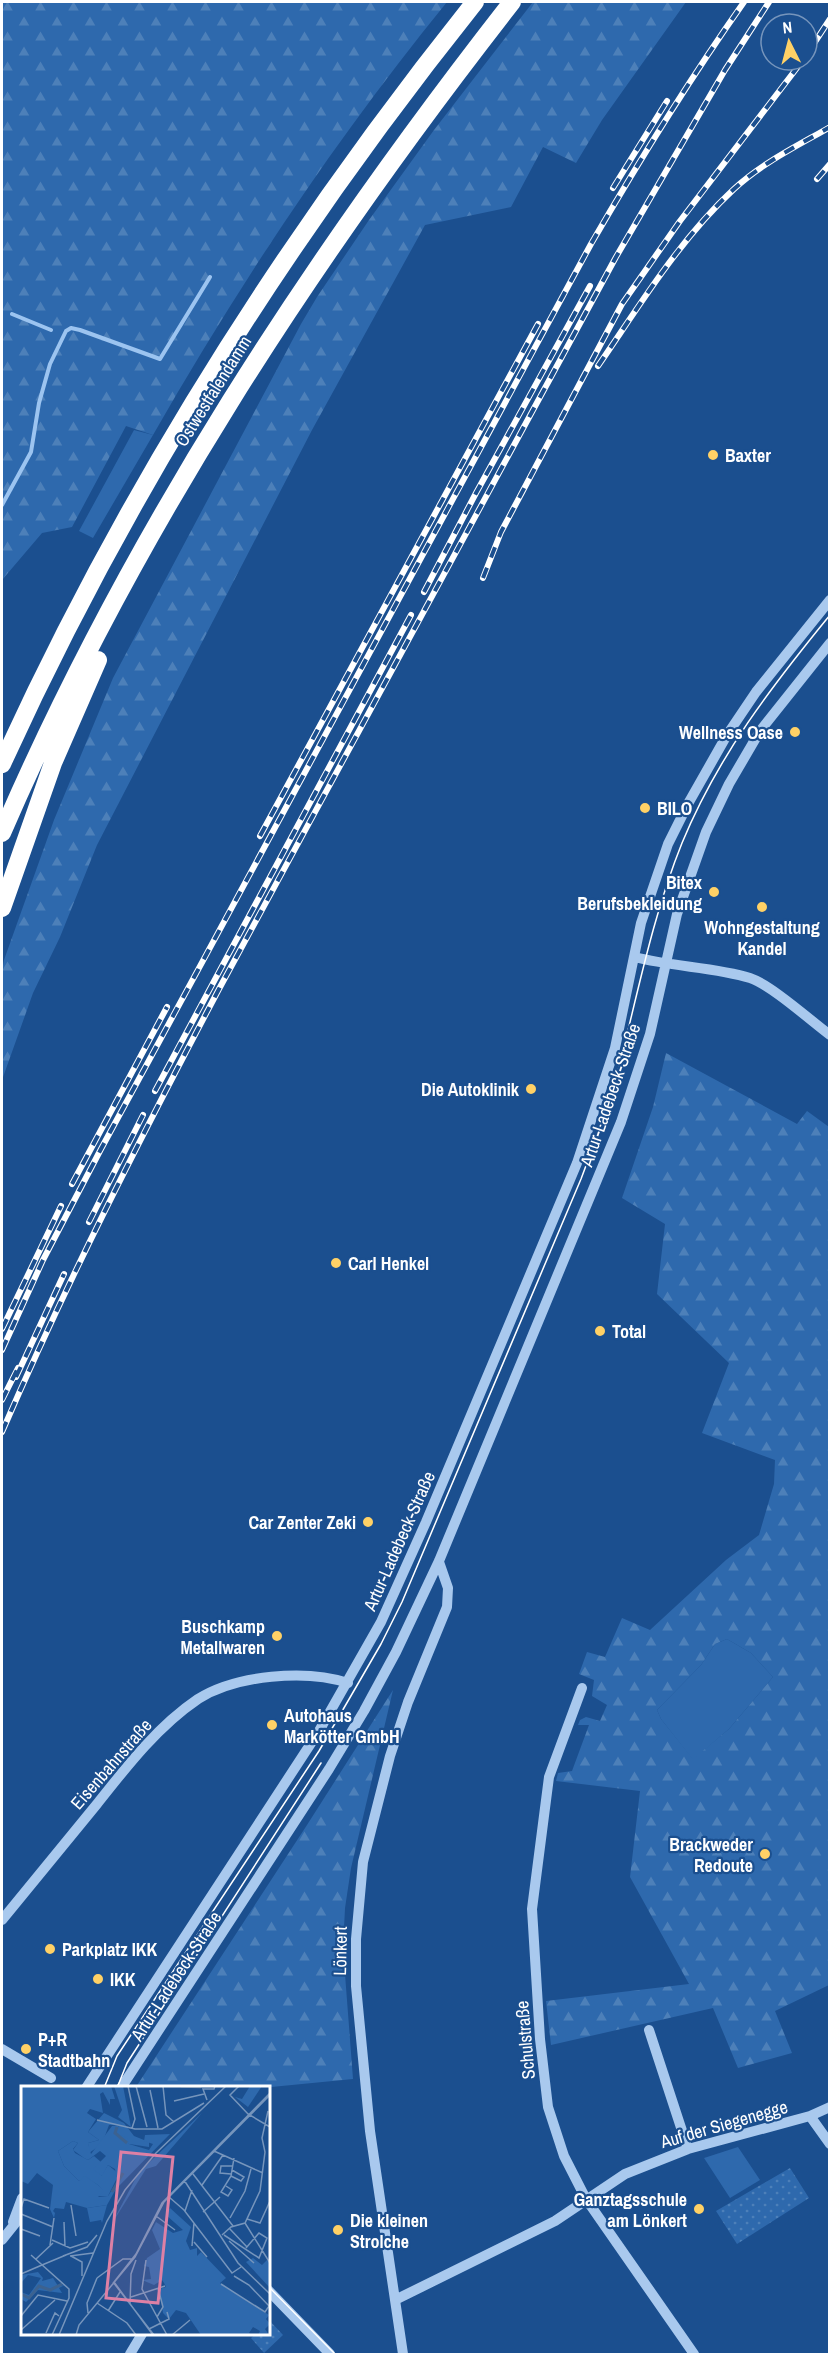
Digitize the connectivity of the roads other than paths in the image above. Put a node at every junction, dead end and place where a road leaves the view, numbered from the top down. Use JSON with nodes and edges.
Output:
{"nodes":[{"id":1,"x":475,"y":2,"type":"edge"},
{"id":2,"x":512,"y":2,"type":"edge"},
{"id":3,"x":281,"y":321,"type":"junction"},
{"id":4,"x":830,"y":600,"type":"edge"},
{"id":5,"x":829,"y":645,"type":"edge"},
{"id":6,"x":2,"y":764,"type":"edge"},
{"id":7,"x":2,"y":833,"type":"edge"},
{"id":8,"x":2,"y":908,"type":"edge"},
{"id":9,"x":635,"y":957,"type":"junction"},
{"id":10,"x":665,"y":965,"type":"junction"},
{"id":11,"x":830,"y":1035,"type":"edge"},
{"id":12,"x":439,"y":1561,"type":"junction"},
{"id":13,"x":348,"y":1683,"type":"junction"},
{"id":14,"x":582,"y":1688,"type":"dead end"},
{"id":15,"x":2,"y":1920,"type":"edge"},
{"id":16,"x":649,"y":2030,"type":"dead end"},
{"id":17,"x":2,"y":2049,"type":"edge"},
{"id":18,"x":51,"y":2078,"type":"dead end"},
{"id":19,"x":87,"y":2086,"type":"edge"},
{"id":20,"x":122,"y":2086,"type":"edge"},
{"id":21,"x":830,"y":2107,"type":"edge"},
{"id":22,"x":810,"y":2116,"type":"junction"},
{"id":23,"x":830,"y":2144,"type":"edge"},
{"id":24,"x":688,"y":2149,"type":"junction"},
{"id":25,"x":586,"y":2199,"type":"junction"},
{"id":26,"x":21,"y":2200,"type":"edge"},
{"id":27,"x":21,"y":2216,"type":"edge"},
{"id":28,"x":10,"y":2228,"type":"junction"},
{"id":29,"x":2,"y":2240,"type":"edge"},
{"id":30,"x":270,"y":2292,"type":"edge"},
{"id":31,"x":395,"y":2301,"type":"junction"},
{"id":32,"x":141,"y":2335,"type":"edge"},
{"id":33,"x":130,"y":2355,"type":"edge"},
{"id":34,"x":330,"y":2355,"type":"edge"},
{"id":35,"x":403,"y":2355,"type":"edge"},
{"id":36,"x":693,"y":2355,"type":"edge"}],
"edges":[{"from":1,"to":6,"type":"highway","name":"Ostwestfalendamm"},
{"from":2,"to":3,"type":"highway","name":"Ostwestfalendamm"},
{"from":3,"to":7,"type":"highway","name":"Ostwestfalendamm"},
{"from":3,"to":8,"type":"highway"},
{"from":4,"to":9,"type":"street","name":"Artur-Ladebeck-Straße"},
{"from":5,"to":10,"type":"street","name":"Artur-Ladebeck-Straße"},
{"from":9,"to":10,"type":"street"},
{"from":9,"to":13,"type":"street","name":"Artur-Ladebeck-Straße"},
{"from":10,"to":11,"type":"street"},
{"from":10,"to":12,"type":"street","name":"Artur-Ladebeck-Straße"},
{"from":12,"to":20,"type":"street","name":"Artur-Ladebeck-Straße"},
{"from":12,"to":31,"type":"street","name":"Lönkert"},
{"from":13,"to":15,"type":"street","name":"Eisenbahnstraße"},
{"from":13,"to":19,"type":"street","name":"Artur-Ladebeck-Straße"},
{"from":14,"to":25,"type":"street","name":"Schulstraße"},
{"from":16,"to":24,"type":"street"},
{"from":17,"to":18,"type":"street"},
{"from":21,"to":22,"type":"street","name":"Auf der Siegenegge"},
{"from":22,"to":23,"type":"street","name":"Auf der Siegenegge"},
{"from":22,"to":24,"type":"street","name":"Auf der Siegenegge"},
{"from":24,"to":25,"type":"street","name":"Auf der Siegenegge"},
{"from":25,"to":31,"type":"street","name":"Auf der Siegenegge"},
{"from":25,"to":36,"type":"street","name":"Schulstraße"},
{"from":26,"to":28,"type":"street"},
{"from":27,"to":28,"type":"street"},
{"from":28,"to":29,"type":"street"},
{"from":30,"to":34,"type":"street"},
{"from":31,"to":35,"type":"street","name":"Lönkert"},
{"from":32,"to":33,"type":"street"}]}
